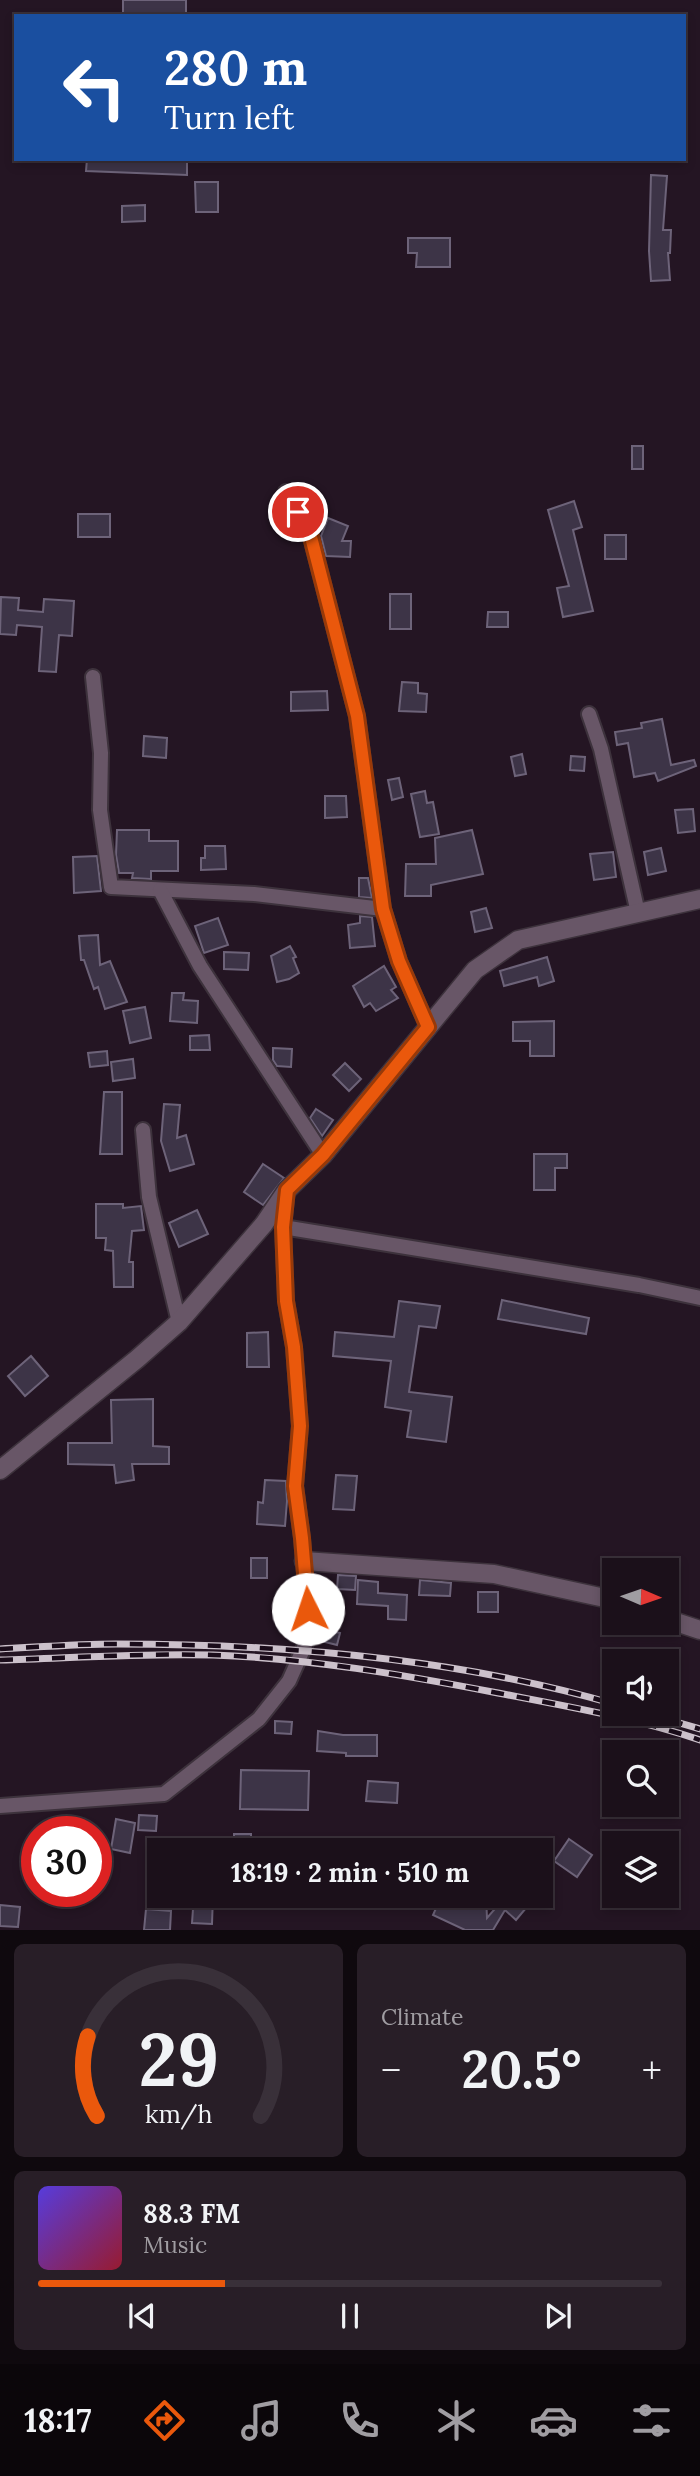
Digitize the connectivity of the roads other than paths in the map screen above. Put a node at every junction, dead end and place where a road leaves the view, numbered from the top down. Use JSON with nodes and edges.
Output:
{"nodes":[{"id":1,"x":286,"y":492,"type":"dead end"},
{"id":2,"x":93,"y":677,"type":"dead end"},
{"id":3,"x":589,"y":714,"type":"dead end"},
{"id":4,"x":160,"y":890,"type":"junction"},
{"id":5,"x":700,"y":899,"type":"edge"},
{"id":6,"x":383,"y":909,"type":"junction"},
{"id":7,"x":638,"y":913,"type":"junction"},
{"id":8,"x":428,"y":1027,"type":"junction"},
{"id":9,"x":144,"y":1130,"type":"dead end"},
{"id":10,"x":323,"y":1155,"type":"junction"},
{"id":11,"x":287,"y":1190,"type":"junction"},
{"id":12,"x":283,"y":1227,"type":"junction"},
{"id":13,"x":700,"y":1298,"type":"edge"},
{"id":14,"x":179,"y":1322,"type":"junction"},
{"id":15,"x":0,"y":1470,"type":"edge"},
{"id":16,"x":304,"y":1561,"type":"junction"},
{"id":17,"x":602,"y":1597,"type":"edge"},
{"id":18,"x":679,"y":1623,"type":"edge"},
{"id":19,"x":700,"y":1630,"type":"edge"},
{"id":20,"x":0,"y":1806,"type":"edge"}],
"edges":[{"from":1,"to":6,"type":"street"},
{"from":2,"to":4,"type":"street"},
{"from":3,"to":7,"type":"street"},
{"from":4,"to":6,"type":"street"},
{"from":4,"to":10,"type":"street"},
{"from":5,"to":7,"type":"street"},
{"from":6,"to":8,"type":"street"},
{"from":7,"to":8,"type":"street"},
{"from":8,"to":10,"type":"street"},
{"from":9,"to":14,"type":"street"},
{"from":10,"to":11,"type":"street"},
{"from":11,"to":12,"type":"street"},
{"from":11,"to":14,"type":"street"},
{"from":12,"to":13,"type":"street"},
{"from":12,"to":16,"type":"street"},
{"from":14,"to":15,"type":"street"},
{"from":16,"to":17,"type":"street"},
{"from":16,"to":20,"type":"street"},
{"from":18,"to":19,"type":"street"}]}
